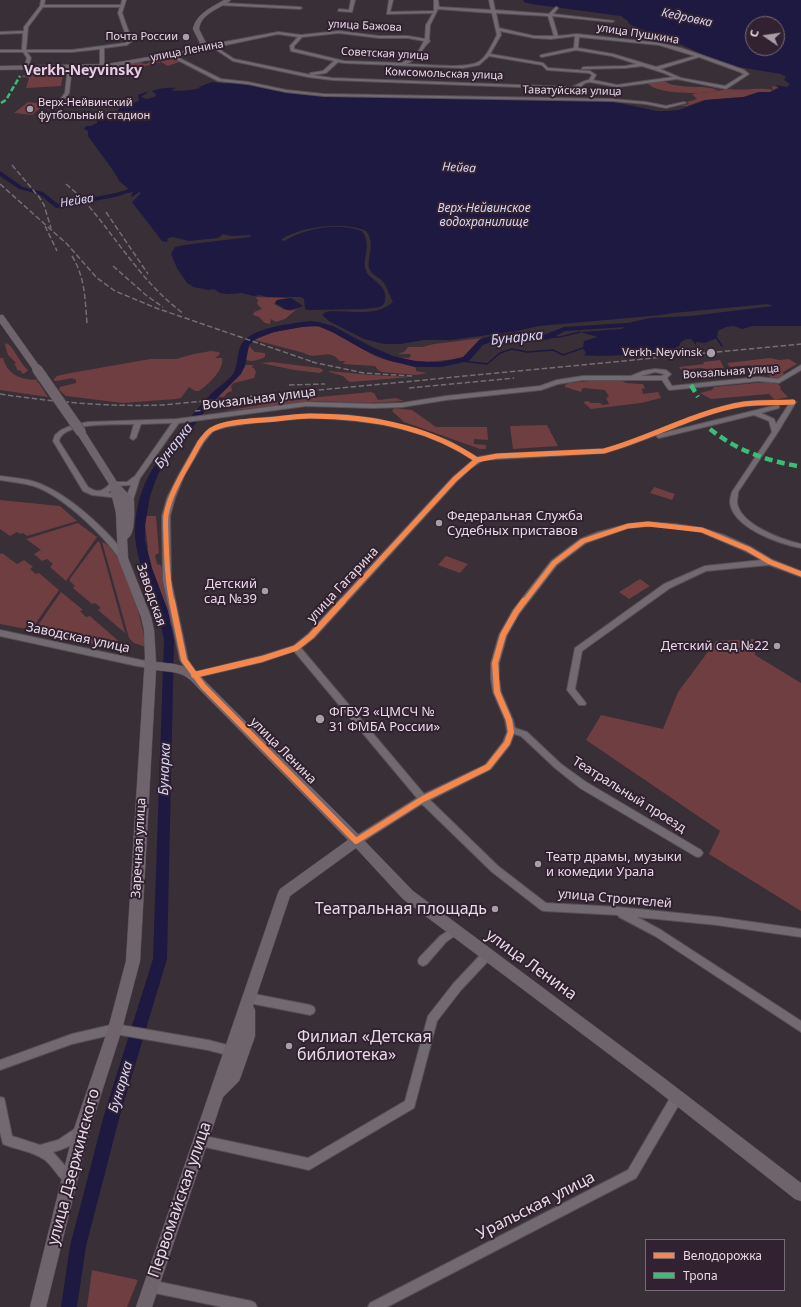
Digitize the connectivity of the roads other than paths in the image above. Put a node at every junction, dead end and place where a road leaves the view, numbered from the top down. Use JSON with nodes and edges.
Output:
{"nodes":[{"id":1,"x":43,"y":0,"type":"edge"},
{"id":2,"x":124,"y":0,"type":"edge"},
{"id":3,"x":228,"y":0,"type":"edge"},
{"id":4,"x":353,"y":0,"type":"edge"},
{"id":5,"x":391,"y":0,"type":"edge"},
{"id":6,"x":436,"y":0,"type":"edge"},
{"id":7,"x":491,"y":0,"type":"edge"},
{"id":8,"x":221,"y":4,"type":"junction"},
{"id":9,"x":42,"y":6,"type":"junction"},
{"id":10,"x":122,"y":6,"type":"junction"},
{"id":11,"x":300,"y":8,"type":"dead end"},
{"id":12,"x":556,"y":8,"type":"dead end"},
{"id":13,"x":339,"y":10,"type":"dead end"},
{"id":14,"x":435,"y":10,"type":"junction"},
{"id":15,"x":494,"y":12,"type":"junction"},
{"id":16,"x":550,"y":15,"type":"junction"},
{"id":17,"x":612,"y":21,"type":"dead end"},
{"id":18,"x":498,"y":29,"type":"junction"},
{"id":19,"x":25,"y":32,"type":"junction"},
{"id":20,"x":0,"y":33,"type":"edge"},
{"id":21,"x":578,"y":35,"type":"junction"},
{"id":22,"x":301,"y":36,"type":"junction"},
{"id":23,"x":556,"y":37,"type":"junction"},
{"id":24,"x":428,"y":41,"type":"junction"},
{"id":25,"x":213,"y":46,"type":"junction"},
{"id":26,"x":200,"y":47,"type":"junction"},
{"id":27,"x":102,"y":48,"type":"junction"},
{"id":28,"x":576,"y":49,"type":"junction"},
{"id":29,"x":0,"y":51,"type":"edge"},
{"id":30,"x":24,"y":51,"type":"junction"},
{"id":31,"x":685,"y":51,"type":"junction"},
{"id":32,"x":171,"y":55,"type":"junction"},
{"id":33,"x":488,"y":55,"type":"junction"},
{"id":34,"x":542,"y":56,"type":"dead end"},
{"id":35,"x":698,"y":56,"type":"junction"},
{"id":36,"x":683,"y":60,"type":"junction"},
{"id":37,"x":337,"y":61,"type":"junction"},
{"id":38,"x":689,"y":62,"type":"dead end"},
{"id":39,"x":397,"y":64,"type":"junction"},
{"id":40,"x":641,"y":65,"type":"junction"},
{"id":41,"x":102,"y":66,"type":"junction"},
{"id":42,"x":70,"y":67,"type":"junction"},
{"id":43,"x":0,"y":68,"type":"edge"},
{"id":44,"x":26,"y":68,"type":"junction"},
{"id":45,"x":574,"y":68,"type":"dead end"},
{"id":46,"x":656,"y":69,"type":"junction"},
{"id":47,"x":302,"y":74,"type":"junction"},
{"id":48,"x":678,"y":78,"type":"junction"},
{"id":49,"x":590,"y":81,"type":"junction"},
{"id":50,"x":462,"y":83,"type":"junction"},
{"id":51,"x":460,"y":97,"type":"junction"},
{"id":52,"x":61,"y":101,"type":"dead end"},
{"id":53,"x":684,"y":103,"type":"dead end"},
{"id":54,"x":0,"y":317,"type":"edge"},
{"id":55,"x":801,"y":367,"type":"edge"},
{"id":56,"x":801,"y":400,"type":"edge"},
{"id":57,"x":793,"y":402,"type":"junction"},
{"id":58,"x":759,"y":404,"type":"junction"},
{"id":59,"x":773,"y":408,"type":"junction"},
{"id":60,"x":754,"y":413,"type":"junction"},
{"id":61,"x":784,"y":417,"type":"junction"},
{"id":62,"x":177,"y":421,"type":"junction"},
{"id":63,"x":138,"y":423,"type":"junction"},
{"id":64,"x":666,"y":432,"type":"junction"},
{"id":65,"x":775,"y":432,"type":"junction"},
{"id":66,"x":133,"y":438,"type":"dead end"},
{"id":67,"x":477,"y":460,"type":"junction"},
{"id":68,"x":0,"y":478,"type":"edge"},
{"id":69,"x":137,"y":478,"type":"junction"},
{"id":70,"x":114,"y":484,"type":"junction"},
{"id":71,"x":98,"y":494,"type":"junction"},
{"id":72,"x":118,"y":496,"type":"junction"},
{"id":73,"x":129,"y":500,"type":"junction"},
{"id":74,"x":123,"y":513,"type":"junction"},
{"id":75,"x":801,"y":546,"type":"edge"},
{"id":76,"x":123,"y":553,"type":"junction"},
{"id":77,"x":770,"y":562,"type":"junction"},
{"id":78,"x":801,"y":574,"type":"edge"},
{"id":79,"x":0,"y":633,"type":"edge"},
{"id":80,"x":296,"y":648,"type":"junction"},
{"id":81,"x":154,"y":665,"type":"junction"},
{"id":82,"x":194,"y":675,"type":"junction"},
{"id":83,"x":582,"y":703,"type":"dead end"},
{"id":84,"x":511,"y":732,"type":"junction"},
{"id":85,"x":423,"y":799,"type":"junction"},
{"id":86,"x":356,"y":841,"type":"junction"},
{"id":87,"x":698,"y":853,"type":"dead end"},
{"id":88,"x":618,"y":911,"type":"junction"},
{"id":89,"x":454,"y":931,"type":"junction"},
{"id":90,"x":801,"y":933,"type":"edge"},
{"id":91,"x":487,"y":955,"type":"junction"},
{"id":92,"x":423,"y":961,"type":"dead end"},
{"id":93,"x":249,"y":998,"type":"junction"},
{"id":94,"x":310,"y":1010,"type":"dead end"},
{"id":95,"x":801,"y":1027,"type":"edge"},
{"id":96,"x":121,"y":1030,"type":"junction"},
{"id":97,"x":231,"y":1051,"type":"junction"},
{"id":98,"x":0,"y":1065,"type":"edge"},
{"id":99,"x":216,"y":1094,"type":"junction"},
{"id":100,"x":677,"y":1097,"type":"junction"},
{"id":101,"x":0,"y":1102,"type":"edge"},
{"id":102,"x":82,"y":1129,"type":"junction"},
{"id":103,"x":200,"y":1142,"type":"junction"},
{"id":104,"x":41,"y":1150,"type":"junction"},
{"id":105,"x":69,"y":1179,"type":"junction"},
{"id":106,"x":801,"y":1193,"type":"edge"},
{"id":107,"x":150,"y":1286,"type":"junction"},
{"id":108,"x":38,"y":1307,"type":"edge"},
{"id":109,"x":144,"y":1307,"type":"edge"},
{"id":110,"x":251,"y":1307,"type":"edge"},
{"id":111,"x":374,"y":1307,"type":"edge"}],
"edges":[{"from":1,"to":9,"type":"street"},
{"from":2,"to":10,"type":"street"},
{"from":3,"to":8,"type":"main road"},
{"from":4,"to":13,"type":"street"},
{"from":5,"to":14,"type":"street"},
{"from":6,"to":14,"type":"street"},
{"from":7,"to":15,"type":"street"},
{"from":8,"to":11,"type":"street"},
{"from":8,"to":26,"type":"main road"},
{"from":9,"to":10,"type":"street"},
{"from":9,"to":19,"type":"street"},
{"from":10,"to":27,"type":"street"},
{"from":12,"to":16,"type":"street"},
{"from":14,"to":15,"type":"street"},
{"from":14,"to":24,"type":"street"},
{"from":15,"to":16,"type":"street"},
{"from":15,"to":18,"type":"street"},
{"from":16,"to":17,"type":"street"},
{"from":16,"to":23,"type":"street"},
{"from":18,"to":23,"type":"street","name":"улица Пушкина"},
{"from":18,"to":33,"type":"street"},
{"from":19,"to":20,"type":"street"},
{"from":19,"to":30,"type":"street"},
{"from":21,"to":23,"type":"street","name":"улица Пушкина"},
{"from":21,"to":28,"type":"street"},
{"from":21,"to":31,"type":"street","name":"улица Пушкина"},
{"from":22,"to":24,"type":"street","name":"улица Бажова"},
{"from":22,"to":25,"type":"street","name":"улица Ленина"},
{"from":22,"to":37,"type":"street","name":"Советская улица"},
{"from":24,"to":39,"type":"street"},
{"from":25,"to":26,"type":"street","name":"улица Ленина"},
{"from":25,"to":47,"type":"street","name":"Комсомольская улица"},
{"from":26,"to":32,"type":"main road","name":"улица Ленина"},
{"from":27,"to":30,"type":"street"},
{"from":27,"to":41,"type":"street"},
{"from":28,"to":34,"type":"street"},
{"from":28,"to":40,"type":"street"},
{"from":29,"to":30,"type":"street"},
{"from":30,"to":44,"type":"street"},
{"from":31,"to":35,"type":"street","name":"улица Пушкина"},
{"from":31,"to":36,"type":"street"},
{"from":32,"to":41,"type":"main road","name":"улица Ленина"},
{"from":32,"to":51,"type":"street","name":"Таватуйская улица"},
{"from":33,"to":39,"type":"street","name":"Советская улица"},
{"from":33,"to":49,"type":"street"},
{"from":35,"to":36,"type":"street"},
{"from":35,"to":48,"type":"street","name":"улица Пушкина"},
{"from":36,"to":38,"type":"street"},
{"from":36,"to":46,"type":"street"},
{"from":37,"to":39,"type":"street","name":"Советская улица"},
{"from":37,"to":47,"type":"street"},
{"from":40,"to":45,"type":"street"},
{"from":40,"to":46,"type":"street"},
{"from":41,"to":42,"type":"main road","name":"улица Ленина"},
{"from":42,"to":44,"type":"main road","name":"улица Ленина"},
{"from":42,"to":52,"type":"street"},
{"from":43,"to":44,"type":"main road","name":"улица Ленина"},
{"from":46,"to":48,"type":"street"},
{"from":47,"to":50,"type":"street","name":"Комсомольская улица"},
{"from":48,"to":49,"type":"street"},
{"from":49,"to":50,"type":"street","name":"Комсомольская улица"},
{"from":50,"to":51,"type":"street"},
{"from":51,"to":53,"type":"street","name":"Таватуйская улица"},
{"from":54,"to":70,"type":"main road","bridge":true},
{"from":55,"to":62,"type":"street","name":"Вокзальная улица"},
{"from":56,"to":57,"type":"street"},
{"from":57,"to":58,"type":"street"},
{"from":57,"to":59,"type":"street"},
{"from":57,"to":61,"type":"street"},
{"from":58,"to":59,"type":"street"},
{"from":58,"to":64,"type":"street"},
{"from":59,"to":60,"type":"street"},
{"from":59,"to":61,"type":"street"},
{"from":60,"to":64,"type":"street"},
{"from":60,"to":65,"type":"street"},
{"from":61,"to":65,"type":"street"},
{"from":62,"to":63,"type":"street","name":"Вокзальная улица"},
{"from":62,"to":69,"type":"street"},
{"from":63,"to":66,"type":"street"},
{"from":63,"to":71,"type":"street","name":"Вокзальная улица"},
{"from":64,"to":67,"type":"street"},
{"from":65,"to":75,"type":"street"},
{"from":67,"to":80,"type":"street","name":"улица Гагарина"},
{"from":67,"to":82,"type":"street"},
{"from":68,"to":76,"type":"street"},
{"from":69,"to":70,"type":"street"},
{"from":69,"to":73,"type":"street"},
{"from":70,"to":71,"type":"street"},
{"from":70,"to":72,"type":"main road"},
{"from":70,"to":73,"type":"main road"},
{"from":71,"to":72,"type":"street","name":"Вокзальная улица"},
{"from":72,"to":74,"type":"main road"},
{"from":73,"to":74,"type":"main road"},
{"from":74,"to":76,"type":"main road"},
{"from":74,"to":76,"type":"main road","name":"Заводская"},
{"from":76,"to":81,"type":"main road","name":"Заводская"},
{"from":77,"to":78,"type":"street"},
{"from":77,"to":83,"type":"street"},
{"from":77,"to":84,"type":"street"},
{"from":79,"to":81,"type":"street","name":"Заводская улица"},
{"from":80,"to":82,"type":"street","name":"улица Гагарина"},
{"from":80,"to":85,"type":"street","name":"улица Строителей"},
{"from":81,"to":82,"type":"main road"},
{"from":81,"to":96,"type":"main road","name":"Заречная улица"},
{"from":82,"to":86,"type":"main road","name":"улица Ленина"},
{"from":84,"to":85,"type":"street"},
{"from":84,"to":87,"type":"street","name":"Театральный проезд"},
{"from":85,"to":86,"type":"street","name":"Первомайская улица"},
{"from":85,"to":88,"type":"street","name":"улица Строителей"},
{"from":86,"to":89,"type":"main road","name":"улица Ленина"},
{"from":86,"to":93,"type":"main road","name":"Первомайская улица"},
{"from":88,"to":90,"type":"street","name":"улица Строителей"},
{"from":88,"to":95,"type":"street"},
{"from":89,"to":91,"type":"main road","name":"улица Ленина"},
{"from":89,"to":92,"type":"street"},
{"from":91,"to":100,"type":"main road","name":"улица Ленина"},
{"from":91,"to":103,"type":"street"},
{"from":93,"to":94,"type":"street"},
{"from":93,"to":97,"type":"main road","name":"Первомайская улица"},
{"from":93,"to":99,"type":"main road","name":"Первомайская улица"},
{"from":96,"to":97,"type":"street"},
{"from":96,"to":98,"type":"street"},
{"from":96,"to":102,"type":"main road","name":"улица Дзержинского"},
{"from":97,"to":99,"type":"main road","name":"Первомайская улица"},
{"from":99,"to":103,"type":"main road","name":"Первомайская улица"},
{"from":100,"to":106,"type":"main road","name":"улица Ленина"},
{"from":100,"to":111,"type":"street","name":"Уральская улица"},
{"from":101,"to":104,"type":"street"},
{"from":102,"to":104,"type":"street"},
{"from":102,"to":105,"type":"main road","name":"улица Дзержинского"},
{"from":103,"to":107,"type":"main road","name":"Первомайская улица"},
{"from":104,"to":105,"type":"street"},
{"from":105,"to":108,"type":"main road","name":"улица Дзержинского"},
{"from":107,"to":109,"type":"main road","name":"Первомайская улица"},
{"from":107,"to":110,"type":"street"}]}
